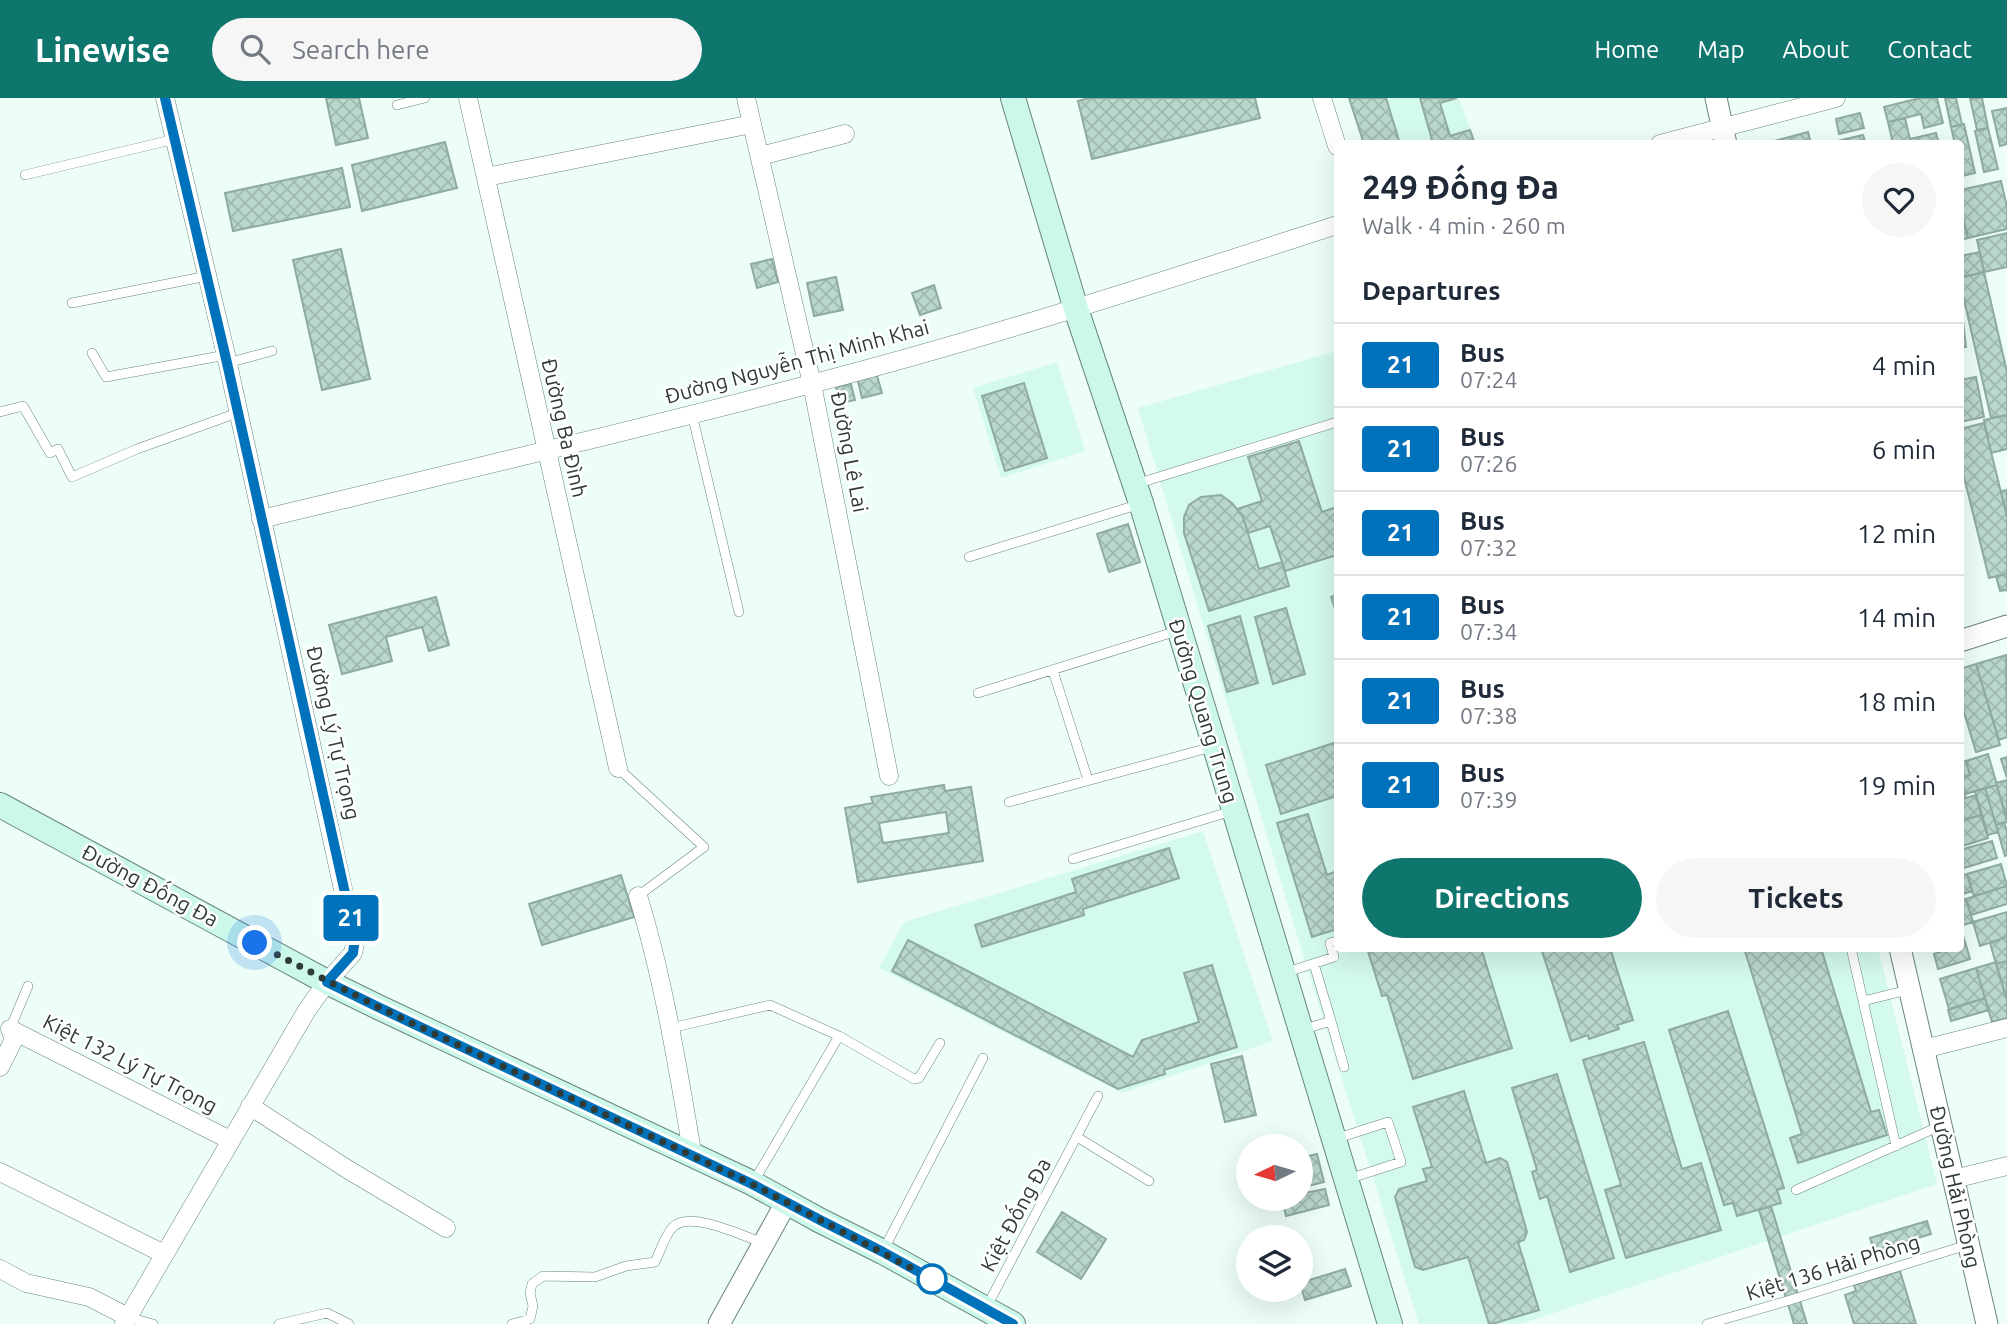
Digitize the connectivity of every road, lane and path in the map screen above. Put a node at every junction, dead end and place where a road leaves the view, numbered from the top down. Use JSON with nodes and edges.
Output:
{"nodes":[{"id":1,"x":165,"y":98,"type":"edge"},
{"id":2,"x":425,"y":98,"type":"edge"},
{"id":3,"x":468,"y":98,"type":"edge"},
{"id":4,"x":746,"y":98,"type":"edge"},
{"id":5,"x":1013,"y":98,"type":"edge"},
{"id":6,"x":1322,"y":98,"type":"edge"},
{"id":7,"x":1716,"y":98,"type":"edge"},
{"id":8,"x":1836,"y":98,"type":"edge"},
{"id":9,"x":397,"y":105,"type":"dead end"},
{"id":10,"x":752,"y":124,"type":"junction"},
{"id":11,"x":845,"y":134,"type":"dead end"},
{"id":12,"x":1725,"y":136,"type":"edge"},
{"id":13,"x":175,"y":139,"type":"junction"},
{"id":14,"x":1335,"y":140,"type":"edge"},
{"id":15,"x":1692,"y":140,"type":"edge"},
{"id":16,"x":760,"y":156,"type":"junction"},
{"id":17,"x":25,"y":175,"type":"dead end"},
{"id":18,"x":486,"y":177,"type":"junction"},
{"id":19,"x":1334,"y":226,"type":"edge"},
{"id":20,"x":207,"y":276,"type":"junction"},
{"id":21,"x":72,"y":303,"type":"dead end"},
{"id":22,"x":1076,"y":309,"type":"junction"},
{"id":23,"x":272,"y":351,"type":"dead end"},
{"id":24,"x":92,"y":353,"type":"dead end"},
{"id":25,"x":226,"y":359,"type":"junction"},
{"id":26,"x":812,"y":384,"type":"junction"},
{"id":27,"x":0,"y":412,"type":"edge"},
{"id":28,"x":237,"y":413,"type":"junction"},
{"id":29,"x":692,"y":414,"type":"junction"},
{"id":30,"x":1334,"y":423,"type":"edge"},
{"id":31,"x":545,"y":451,"type":"junction"},
{"id":32,"x":1138,"y":494,"type":"junction"},
{"id":33,"x":261,"y":519,"type":"junction"},
{"id":34,"x":969,"y":557,"type":"dead end"},
{"id":35,"x":739,"y":612,"type":"dead end"},
{"id":36,"x":2007,"y":626,"type":"edge"},
{"id":37,"x":1179,"y":630,"type":"junction"},
{"id":38,"x":1964,"y":640,"type":"edge"},
{"id":39,"x":1053,"y":671,"type":"junction"},
{"id":40,"x":978,"y":693,"type":"dead end"},
{"id":41,"x":1214,"y":747,"type":"junction"},
{"id":42,"x":618,"y":768,"type":"joint"},
{"id":43,"x":889,"y":776,"type":"dead end"},
{"id":44,"x":1088,"y":780,"type":"junction"},
{"id":45,"x":1009,"y":802,"type":"dead end"},
{"id":46,"x":0,"y":805,"type":"edge"},
{"id":47,"x":1233,"y":811,"type":"junction"},
{"id":48,"x":1073,"y":859,"type":"dead end"},
{"id":49,"x":638,"y":896,"type":"joint"},
{"id":50,"x":1334,"y":942,"type":"edge"},
{"id":51,"x":1852,"y":952,"type":"edge"},
{"id":52,"x":1901,"y":952,"type":"edge"},
{"id":53,"x":1314,"y":964,"type":"junction"},
{"id":54,"x":1283,"y":973,"type":"junction"},
{"id":55,"x":327,"y":982,"type":"junction"},
{"id":56,"x":28,"y":986,"type":"dead end"},
{"id":57,"x":1910,"y":989,"type":"junction"},
{"id":58,"x":1863,"y":1001,"type":"junction"},
{"id":59,"x":1331,"y":1021,"type":"junction"},
{"id":60,"x":671,"y":1028,"type":"junction"},
{"id":61,"x":2007,"y":1028,"type":"edge"},
{"id":62,"x":10,"y":1029,"type":"junction"},
{"id":63,"x":1300,"y":1030,"type":"junction"},
{"id":64,"x":839,"y":1036,"type":"junction"},
{"id":65,"x":940,"y":1042,"type":"dead end"},
{"id":66,"x":1924,"y":1049,"type":"junction"},
{"id":67,"x":983,"y":1058,"type":"dead end"},
{"id":68,"x":0,"y":1067,"type":"edge"},
{"id":69,"x":1344,"y":1067,"type":"dead end"},
{"id":70,"x":1098,"y":1096,"type":"dead end"},
{"id":71,"x":250,"y":1106,"type":"junction"},
{"id":72,"x":1941,"y":1125,"type":"junction"},
{"id":73,"x":1077,"y":1137,"type":"junction"},
{"id":74,"x":1334,"y":1139,"type":"junction"},
{"id":75,"x":230,"y":1140,"type":"junction"},
{"id":76,"x":1896,"y":1146,"type":"junction"},
{"id":77,"x":693,"y":1157,"type":"junction"},
{"id":78,"x":2007,"y":1166,"type":"edge"},
{"id":79,"x":0,"y":1172,"type":"edge"},
{"id":80,"x":1346,"y":1180,"type":"junction"},
{"id":81,"x":1954,"y":1180,"type":"junction"},
{"id":82,"x":1149,"y":1181,"type":"dead end"},
{"id":83,"x":752,"y":1184,"type":"junction"},
{"id":84,"x":1796,"y":1190,"type":"dead end"},
{"id":85,"x":787,"y":1201,"type":"junction"},
{"id":86,"x":446,"y":1228,"type":"dead end"},
{"id":87,"x":763,"y":1243,"type":"junction"},
{"id":88,"x":1969,"y":1244,"type":"junction"},
{"id":89,"x":883,"y":1252,"type":"junction"},
{"id":90,"x":164,"y":1254,"type":"junction"},
{"id":91,"x":0,"y":1269,"type":"edge"},
{"id":92,"x":986,"y":1309,"type":"junction"},
{"id":93,"x":126,"y":1321,"type":"edge"},
{"id":94,"x":153,"y":1324,"type":"edge"},
{"id":95,"x":279,"y":1324,"type":"edge"},
{"id":96,"x":349,"y":1324,"type":"edge"},
{"id":97,"x":512,"y":1324,"type":"edge"},
{"id":98,"x":719,"y":1324,"type":"edge"},
{"id":99,"x":1013,"y":1324,"type":"edge"},
{"id":100,"x":1390,"y":1324,"type":"edge"},
{"id":101,"x":1707,"y":1324,"type":"edge"},
{"id":102,"x":1987,"y":1324,"type":"edge"}],
"edges":[{"from":1,"to":13,"type":"street","name":"Đường Lý Tự Trọng"},
{"from":2,"to":9,"type":"lane"},
{"from":3,"to":18,"type":"street","name":"Đường Ba Đình"},
{"from":4,"to":10,"type":"street","name":"Đường Lê Lai"},
{"from":5,"to":22,"type":"main road","name":"Đường Quang Trung"},
{"from":6,"to":14,"type":"street"},
{"from":7,"to":12,"type":"street"},
{"from":8,"to":12,"type":"street"},
{"from":10,"to":16,"type":"street","name":"Đường Lê Lai"},
{"from":10,"to":18,"type":"street"},
{"from":11,"to":16,"type":"street"},
{"from":12,"to":15,"type":"street"},
{"from":13,"to":17,"type":"lane"},
{"from":13,"to":20,"type":"street","name":"Đường Lý Tự Trọng"},
{"from":16,"to":26,"type":"street","name":"Đường Lê Lai"},
{"from":18,"to":31,"type":"street","name":"Đường Ba Đình"},
{"from":19,"to":22,"type":"street","name":"Đường Nguyễn Thị Minh Khai"},
{"from":20,"to":21,"type":"lane"},
{"from":20,"to":25,"type":"street","name":"Đường Lý Tự Trọng"},
{"from":22,"to":26,"type":"street","name":"Đường Nguyễn Thị Minh Khai"},
{"from":22,"to":32,"type":"main road","name":"Đường Quang Trung"},
{"from":23,"to":25,"type":"lane"},
{"from":24,"to":25,"type":"lane"},
{"from":25,"to":28,"type":"street","name":"Đường Lý Tự Trọng"},
{"from":26,"to":29,"type":"street","name":"Đường Nguyễn Thị Minh Khai"},
{"from":26,"to":43,"type":"street","name":"Đường Lê Lai"},
{"from":27,"to":28,"type":"lane"},
{"from":28,"to":33,"type":"street","name":"Đường Lý Tự Trọng"},
{"from":29,"to":31,"type":"street","name":"Đường Nguyễn Thị Minh Khai"},
{"from":29,"to":35,"type":"lane"},
{"from":30,"to":32,"type":"lane"},
{"from":31,"to":33,"type":"street","name":"Đường Nguyễn Thị Minh Khai"},
{"from":31,"to":42,"type":"street","name":"Đường Ba Đình"},
{"from":32,"to":34,"type":"lane"},
{"from":32,"to":37,"type":"main road","name":"Đường Quang Trung"},
{"from":33,"to":55,"type":"street","name":"Đường Lý Tự Trọng"},
{"from":36,"to":38,"type":"street"},
{"from":37,"to":39,"type":"lane"},
{"from":37,"to":41,"type":"main road","name":"Đường Quang Trung"},
{"from":39,"to":40,"type":"lane"},
{"from":39,"to":44,"type":"lane"},
{"from":41,"to":44,"type":"lane"},
{"from":41,"to":47,"type":"main road","name":"Đường Quang Trung"},
{"from":42,"to":49,"type":"lane"},
{"from":44,"to":45,"type":"lane"},
{"from":46,"to":55,"type":"main road","name":"Đường Đống Đa"},
{"from":47,"to":48,"type":"lane"},
{"from":47,"to":54,"type":"main road","name":"Đường Quang Trung"},
{"from":49,"to":60,"type":"street"},
{"from":50,"to":53,"type":"lane"},
{"from":51,"to":58,"type":"lane"},
{"from":52,"to":57,"type":"street","name":"Đường Hải Phòng"},
{"from":53,"to":54,"type":"lane"},
{"from":53,"to":59,"type":"lane"},
{"from":54,"to":63,"type":"main road","name":"Đường Quang Trung"},
{"from":55,"to":71,"type":"street","name":"Đường Lý Tự Trọng"},
{"from":55,"to":77,"type":"main road","name":"Đường Đống Đa"},
{"from":56,"to":62,"type":"lane"},
{"from":57,"to":58,"type":"lane"},
{"from":57,"to":66,"type":"street","name":"Đường Hải Phòng"},
{"from":58,"to":76,"type":"lane"},
{"from":59,"to":63,"type":"lane"},
{"from":59,"to":69,"type":"lane"},
{"from":60,"to":64,"type":"lane"},
{"from":60,"to":77,"type":"street"},
{"from":61,"to":66,"type":"street"},
{"from":62,"to":68,"type":"street"},
{"from":62,"to":75,"type":"street","name":"Kiệt 132 Lý Tự Trọng"},
{"from":63,"to":74,"type":"main road","name":"Đường Quang Trung"},
{"from":64,"to":65,"type":"lane"},
{"from":64,"to":83,"type":"lane"},
{"from":66,"to":72,"type":"street","name":"Đường Hải Phòng"},
{"from":67,"to":89,"type":"lane"},
{"from":70,"to":73,"type":"lane","name":"Kiệt Đống Đa"},
{"from":71,"to":75,"type":"street","name":"Đường Lý Tự Trọng"},
{"from":71,"to":86,"type":"street"},
{"from":72,"to":76,"type":"lane"},
{"from":72,"to":81,"type":"street","name":"Đường Hải Phòng"},
{"from":73,"to":82,"type":"lane"},
{"from":73,"to":92,"type":"lane","name":"Kiệt Đống Đa"},
{"from":74,"to":80,"type":"main road","name":"Đường Quang Trung"},
{"from":74,"to":80,"type":"lane"},
{"from":75,"to":90,"type":"street","name":"Đường Lý Tự Trọng"},
{"from":76,"to":84,"type":"lane"},
{"from":77,"to":83,"type":"main road","name":"Đường Đống Đa"},
{"from":78,"to":81,"type":"street"},
{"from":79,"to":90,"type":"street"},
{"from":80,"to":100,"type":"main road","name":"Đường Quang Trung"},
{"from":81,"to":88,"type":"street","name":"Đường Hải Phòng"},
{"from":83,"to":85,"type":"main road","name":"Đường Đống Đa"},
{"from":85,"to":87,"type":"street"},
{"from":85,"to":89,"type":"main road","name":"Đường Đống Đa"},
{"from":87,"to":97,"type":"lane"},
{"from":87,"to":98,"type":"street"},
{"from":88,"to":101,"type":"lane","name":"Kiệt 136 Hải Phòng"},
{"from":88,"to":102,"type":"street","name":"Đường Hải Phòng"},
{"from":89,"to":92,"type":"main road","name":"Đường Đống Đa"},
{"from":90,"to":93,"type":"street","name":"Đường Lý Tự Trọng"},
{"from":91,"to":93,"type":"street"},
{"from":92,"to":99,"type":"main road","name":"Đường Đống Đa"},
{"from":93,"to":94,"type":"lane"},
{"from":95,"to":96,"type":"lane"}]}
